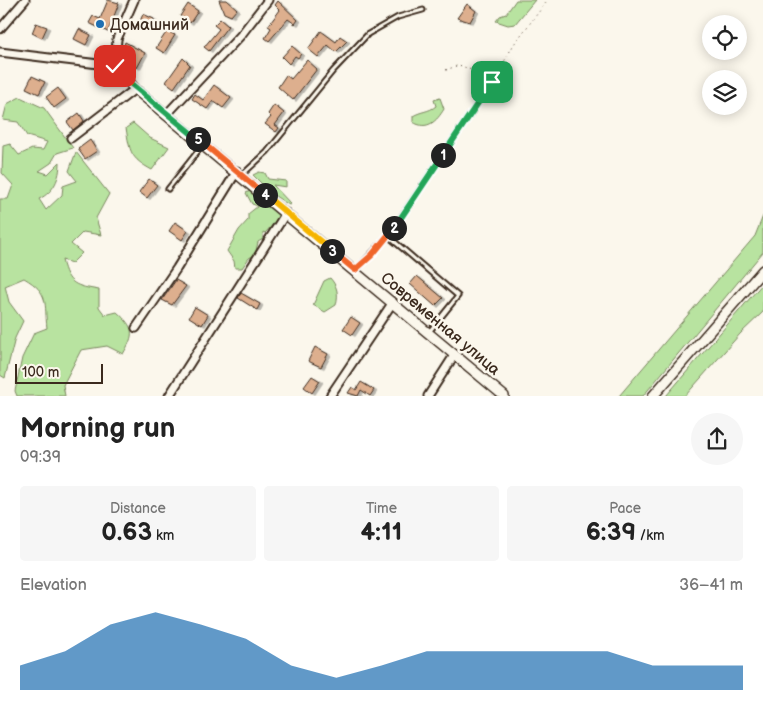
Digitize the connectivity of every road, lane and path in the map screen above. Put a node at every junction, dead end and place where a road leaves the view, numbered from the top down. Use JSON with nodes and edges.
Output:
{"nodes":[{"id":1,"x":25,"y":0,"type":"edge"},
{"id":2,"x":134,"y":0,"type":"edge"},
{"id":3,"x":268,"y":0,"type":"edge"},
{"id":4,"x":548,"y":0,"type":"edge"},
{"id":5,"x":423,"y":10,"type":"dead end"},
{"id":6,"x":0,"y":29,"type":"edge"},
{"id":7,"x":0,"y":52,"type":"edge"},
{"id":8,"x":115,"y":66,"type":"junction"},
{"id":9,"x":446,"y":70,"type":"dead end"},
{"id":10,"x":478,"y":73,"type":"joint"},
{"id":11,"x":492,"y":82,"type":"junction"},
{"id":12,"x":135,"y":89,"type":"junction"},
{"id":13,"x":168,"y":114,"type":"junction"},
{"id":14,"x":70,"y":138,"type":"dead end"},
{"id":15,"x":204,"y":144,"type":"junction"},
{"id":16,"x":239,"y":173,"type":"junction"},
{"id":17,"x":168,"y":189,"type":"dead end"},
{"id":18,"x":286,"y":213,"type":"junction"},
{"id":19,"x":388,"y":236,"type":"junction"},
{"id":20,"x":355,"y":270,"type":"junction"},
{"id":21,"x":763,"y":270,"type":"edge"},
{"id":22,"x":393,"y":302,"type":"junction"},
{"id":23,"x":136,"y":328,"type":"dead end"},
{"id":24,"x":429,"y":332,"type":"junction"},
{"id":25,"x":455,"y":354,"type":"junction"},
{"id":26,"x":170,"y":396,"type":"edge"},
{"id":27,"x":330,"y":396,"type":"edge"},
{"id":28,"x":428,"y":396,"type":"edge"},
{"id":29,"x":504,"y":396,"type":"edge"},
{"id":30,"x":653,"y":396,"type":"edge"}],
"edges":[{"from":1,"to":6,"type":"street"},
{"from":2,"to":8,"type":"street"},
{"from":3,"to":13,"type":"street"},
{"from":4,"to":11,"type":"path"},
{"from":5,"to":16,"type":"lane"},
{"from":7,"to":8,"type":"street"},
{"from":8,"to":12,"type":"street","name":"Современная улица"},
{"from":9,"to":10,"type":"path"},
{"from":10,"to":11,"type":"lane"},
{"from":11,"to":19,"type":"lane"},
{"from":12,"to":13,"type":"street","name":"Современная улица"},
{"from":12,"to":14,"type":"street"},
{"from":13,"to":15,"type":"street","name":"Современная улица"},
{"from":15,"to":16,"type":"street","name":"Современная улица"},
{"from":15,"to":17,"type":"lane"},
{"from":16,"to":18,"type":"street","name":"Современная улица"},
{"from":16,"to":23,"type":"street"},
{"from":18,"to":20,"type":"street","name":"Современная улица"},
{"from":18,"to":26,"type":"street"},
{"from":19,"to":20,"type":"lane"},
{"from":19,"to":24,"type":"lane"},
{"from":20,"to":22,"type":"street","name":"Современная улица"},
{"from":21,"to":30,"type":"street"},
{"from":22,"to":24,"type":"street","name":"Современная улица"},
{"from":22,"to":27,"type":"street"},
{"from":24,"to":25,"type":"street","name":"Современная улица"},
{"from":25,"to":28,"type":"street"},
{"from":25,"to":29,"type":"street","name":"Современная улица"}]}
